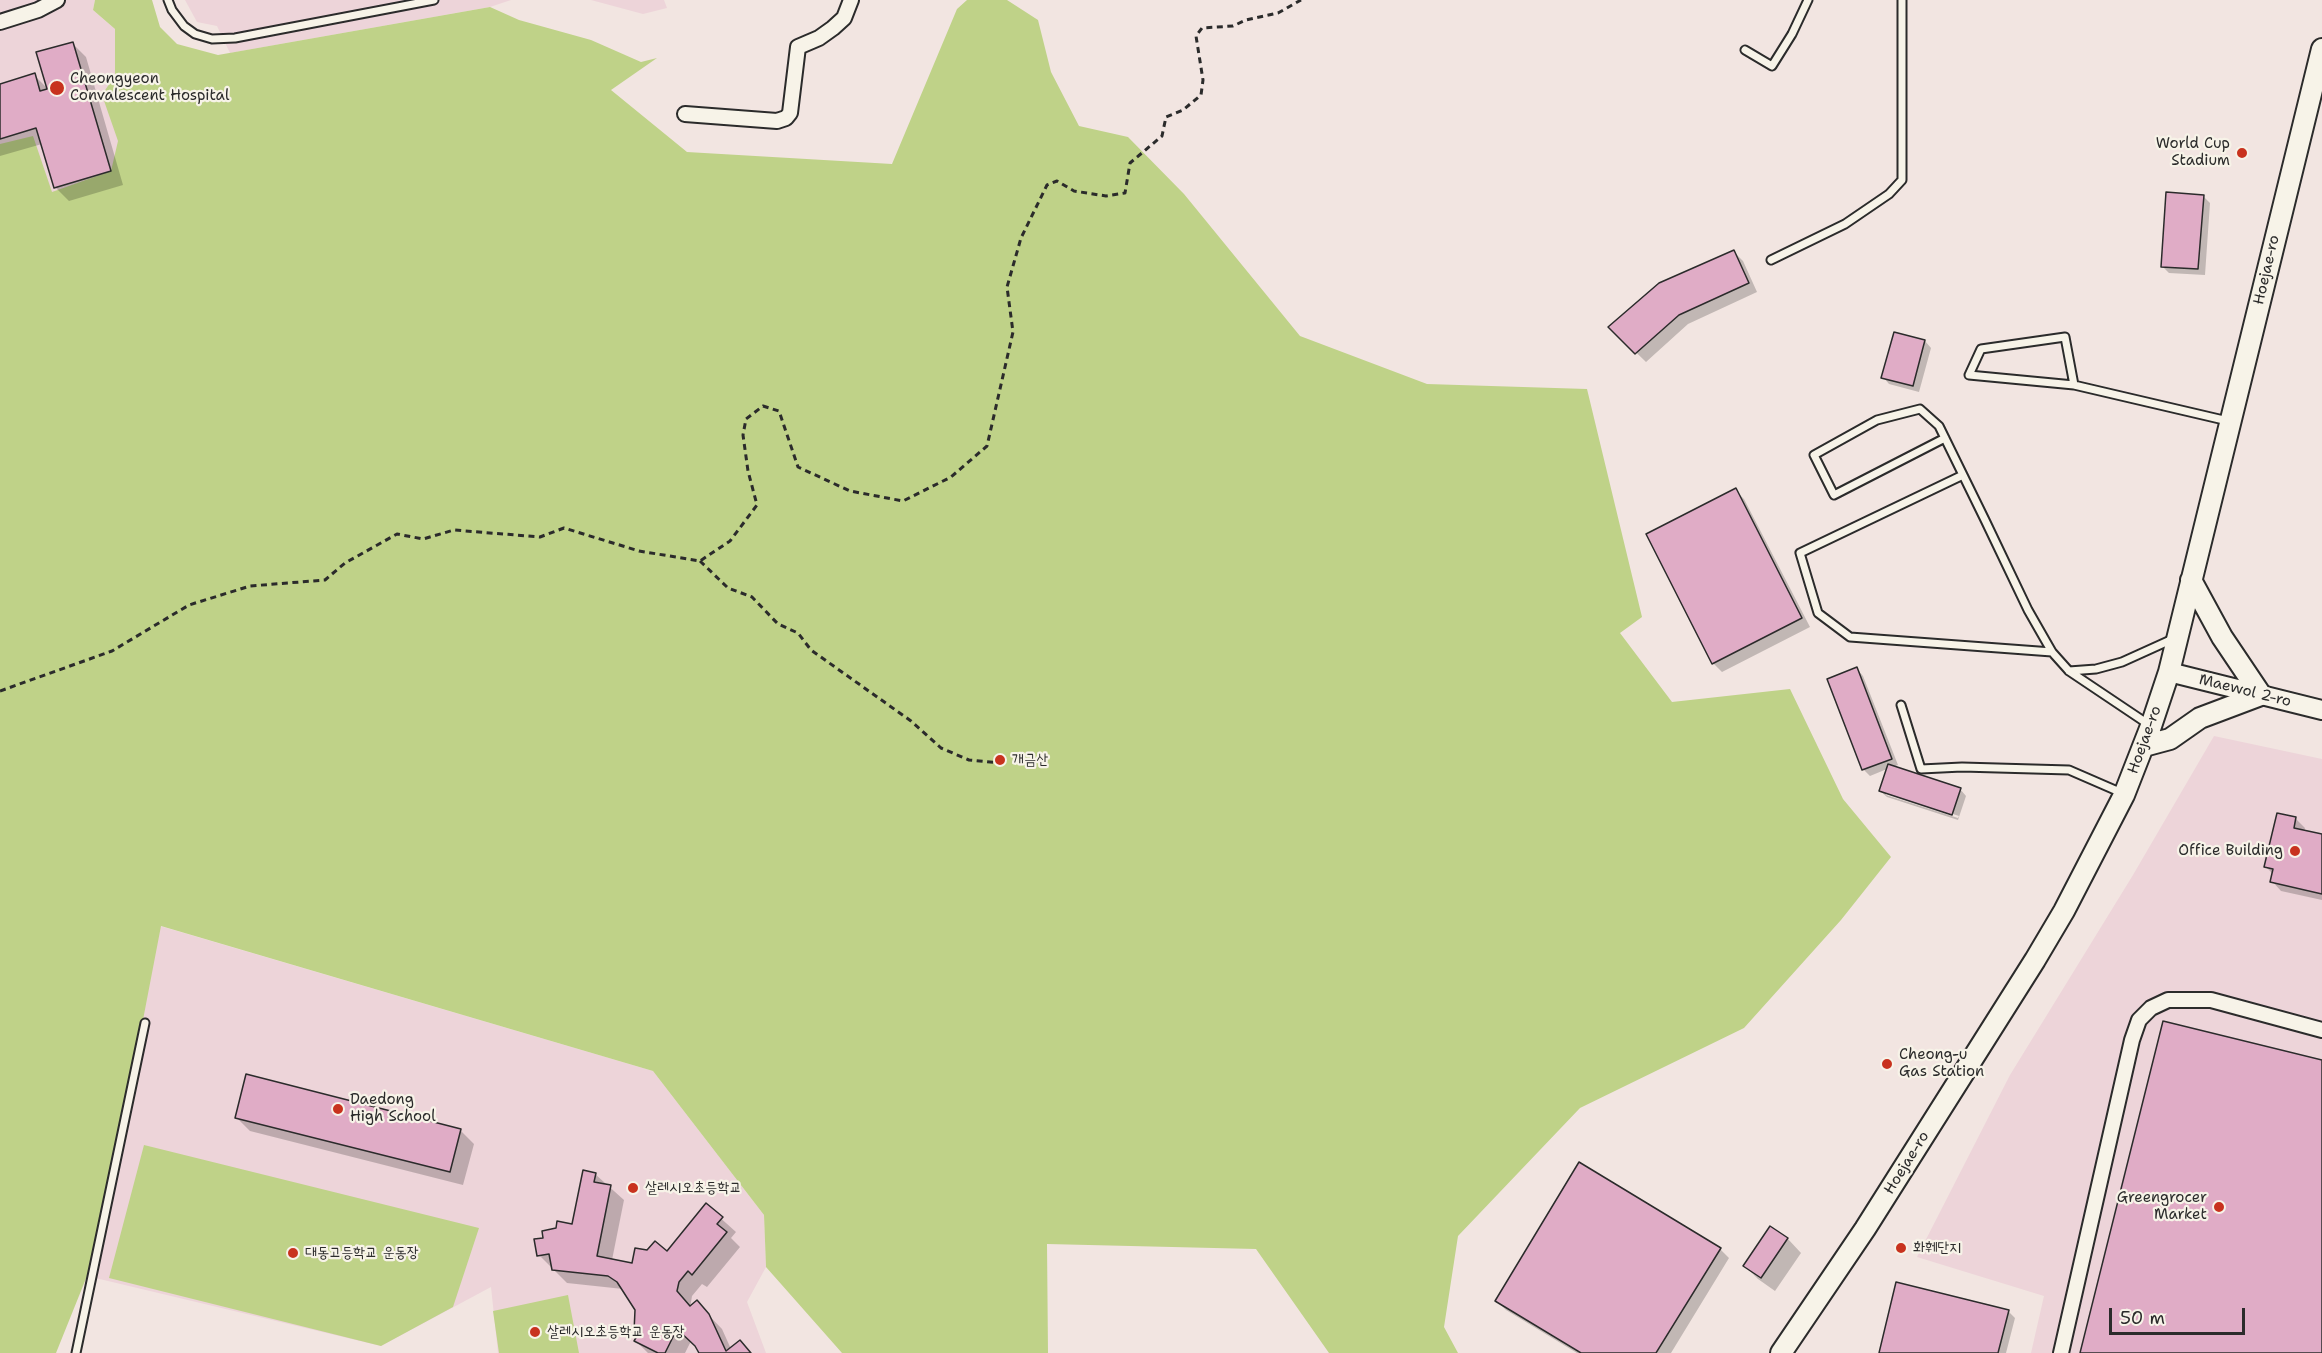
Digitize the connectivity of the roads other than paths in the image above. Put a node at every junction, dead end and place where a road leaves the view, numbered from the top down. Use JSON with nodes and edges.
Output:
{"nodes":[{"id":1,"x":57,"y":0,"type":"edge"},
{"id":2,"x":168,"y":0,"type":"edge"},
{"id":3,"x":434,"y":0,"type":"edge"},
{"id":4,"x":851,"y":0,"type":"edge"},
{"id":5,"x":1808,"y":0,"type":"edge"},
{"id":6,"x":1902,"y":0,"type":"edge"},
{"id":7,"x":0,"y":22,"type":"edge"},
{"id":8,"x":2322,"y":49,"type":"edge"},
{"id":9,"x":1745,"y":50,"type":"dead end"},
{"id":10,"x":686,"y":114,"type":"dead end"},
{"id":11,"x":1771,"y":260,"type":"dead end"},
{"id":12,"x":2074,"y":385,"type":"junction"},
{"id":13,"x":2230,"y":422,"type":"junction"},
{"id":14,"x":1945,"y":438,"type":"junction"},
{"id":15,"x":1963,"y":475,"type":"junction"},
{"id":16,"x":2191,"y":580,"type":"junction"},
{"id":17,"x":2177,"y":636,"type":"junction"},
{"id":18,"x":2052,"y":652,"type":"junction"},
{"id":19,"x":2069,"y":671,"type":"junction"},
{"id":20,"x":2169,"y":672,"type":"junction"},
{"id":21,"x":2261,"y":694,"type":"junction"},
{"id":22,"x":1901,"y":705,"type":"dead end"},
{"id":23,"x":2322,"y":710,"type":"edge"},
{"id":24,"x":2151,"y":726,"type":"junction"},
{"id":25,"x":2144,"y":746,"type":"junction"},
{"id":26,"x":2124,"y":795,"type":"junction"},
{"id":27,"x":145,"y":1023,"type":"dead end"},
{"id":28,"x":2322,"y":1030,"type":"edge"},
{"id":29,"x":76,"y":1353,"type":"edge"},
{"id":30,"x":1781,"y":1353,"type":"edge"},
{"id":31,"x":2061,"y":1353,"type":"edge"}],
"edges":[{"from":1,"to":7,"type":"street"},
{"from":2,"to":3,"type":"lane"},
{"from":4,"to":10,"type":"street"},
{"from":5,"to":9,"type":"lane"},
{"from":6,"to":11,"type":"lane"},
{"from":8,"to":13,"type":"main road","name":"Hoejae-ro"},
{"from":12,"to":12,"type":"lane"},
{"from":12,"to":13,"type":"lane"},
{"from":13,"to":16,"type":"main road","name":"Hoejae-ro"},
{"from":14,"to":14,"type":"lane"},
{"from":14,"to":15,"type":"lane"},
{"from":15,"to":18,"type":"lane"},
{"from":15,"to":18,"type":"lane"},
{"from":16,"to":17,"type":"main road","name":"Hoejae-ro"},
{"from":16,"to":21,"type":"main road"},
{"from":17,"to":19,"type":"lane"},
{"from":17,"to":20,"type":"main road","name":"Hoejae-ro"},
{"from":18,"to":19,"type":"lane"},
{"from":19,"to":24,"type":"lane"},
{"from":20,"to":21,"type":"street","name":"Maewol 2-ro"},
{"from":20,"to":24,"type":"main road","name":"Hoejae-ro"},
{"from":21,"to":23,"type":"street","name":"Maewol 2-ro"},
{"from":21,"to":25,"type":"main road"},
{"from":22,"to":26,"type":"lane"},
{"from":24,"to":25,"type":"main road","name":"Hoejae-ro"},
{"from":25,"to":26,"type":"main road","name":"Hoejae-ro"},
{"from":26,"to":30,"type":"main road","name":"Hoejae-ro"},
{"from":27,"to":29,"type":"lane"},
{"from":28,"to":31,"type":"street"}]}
